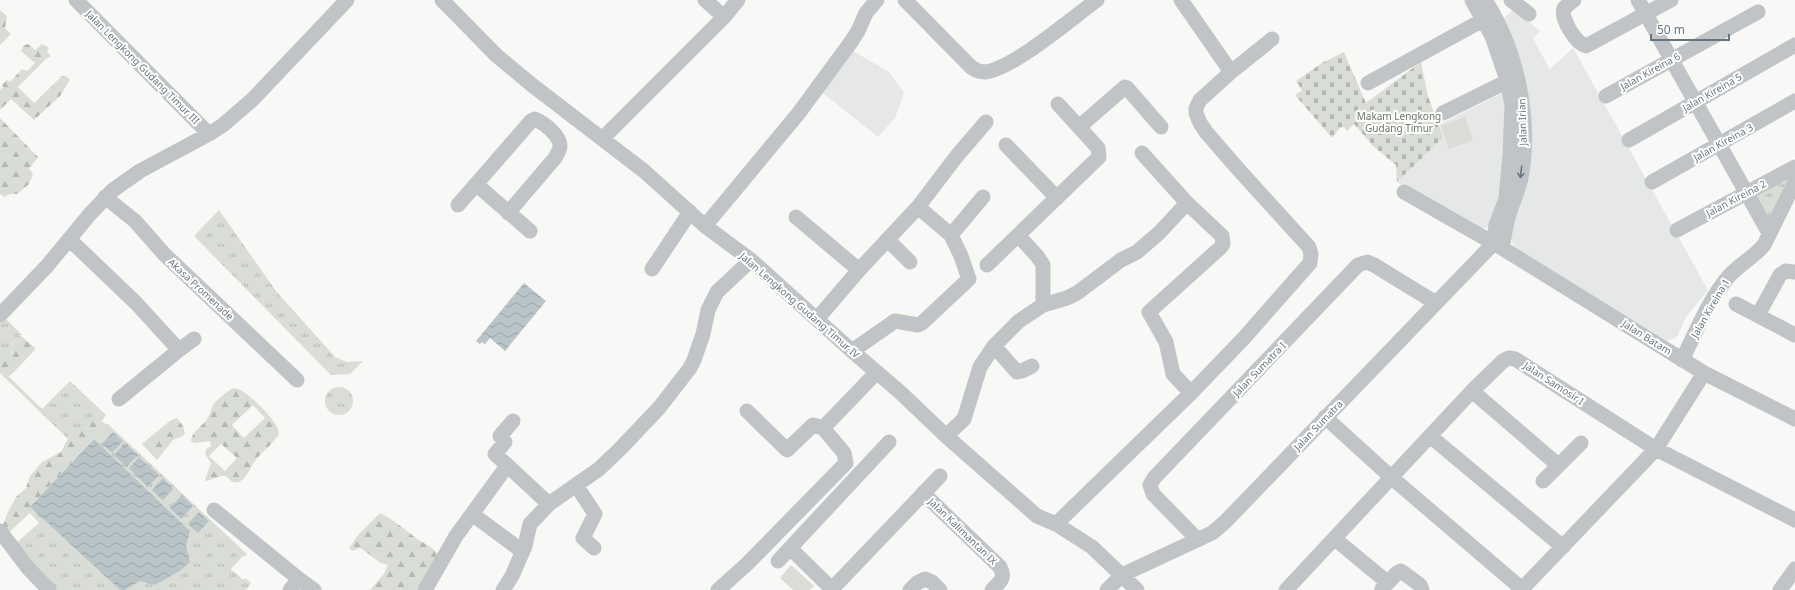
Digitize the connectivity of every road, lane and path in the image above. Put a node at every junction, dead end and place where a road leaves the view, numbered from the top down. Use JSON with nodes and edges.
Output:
{"nodes":[{"id":1,"x":346,"y":0,"type":"edge"},
{"id":2,"x":442,"y":0,"type":"edge"},
{"id":3,"x":705,"y":0,"type":"edge"},
{"id":4,"x":738,"y":0,"type":"edge"},
{"id":5,"x":877,"y":0,"type":"edge"},
{"id":6,"x":905,"y":0,"type":"edge"},
{"id":7,"x":1097,"y":0,"type":"edge"},
{"id":8,"x":1181,"y":0,"type":"edge"},
{"id":9,"x":1472,"y":0,"type":"edge"},
{"id":10,"x":1485,"y":0,"type":"edge"},
{"id":11,"x":1509,"y":0,"type":"edge"},
{"id":12,"x":1574,"y":0,"type":"edge"},
{"id":13,"x":1638,"y":0,"type":"edge"},
{"id":14,"x":1671,"y":0,"type":"edge"},
{"id":15,"x":80,"y":1,"type":"edge"},
{"id":16,"x":1758,"y":12,"type":"dead end"},
{"id":17,"x":1529,"y":14,"type":"dead end"},
{"id":18,"x":1646,"y":15,"type":"junction"},
{"id":19,"x":1488,"y":16,"type":"junction"},
{"id":20,"x":724,"y":17,"type":"junction"},
{"id":21,"x":1272,"y":39,"type":"dead end"},
{"id":22,"x":1795,"y":45,"type":"edge"},
{"id":23,"x":1671,"y":59,"type":"junction"},
{"id":24,"x":1231,"y":72,"type":"junction"},
{"id":25,"x":1512,"y":78,"type":"junction"},
{"id":26,"x":1368,"y":83,"type":"dead end"},
{"id":27,"x":1606,"y":96,"type":"dead end"},
{"id":28,"x":1695,"y":102,"type":"junction"},
{"id":29,"x":1795,"y":102,"type":"edge"},
{"id":30,"x":1058,"y":104,"type":"dead end"},
{"id":31,"x":566,"y":111,"type":"junction"},
{"id":32,"x":1443,"y":113,"type":"dead end"},
{"id":33,"x":986,"y":122,"type":"dead end"},
{"id":34,"x":1161,"y":126,"type":"dead end"},
{"id":35,"x":1079,"y":127,"type":"junction"},
{"id":36,"x":552,"y":130,"type":"junction"},
{"id":37,"x":209,"y":134,"type":"junction"},
{"id":38,"x":602,"y":139,"type":"junction"},
{"id":39,"x":1629,"y":140,"type":"dead end"},
{"id":40,"x":1719,"y":144,"type":"junction"},
{"id":41,"x":1006,"y":145,"type":"dead end"},
{"id":42,"x":1142,"y":153,"type":"dead end"},
{"id":43,"x":1795,"y":167,"type":"edge"},
{"id":44,"x":1652,"y":182,"type":"dead end"},
{"id":45,"x":1795,"y":182,"type":"edge"},
{"id":46,"x":477,"y":185,"type":"junction"},
{"id":47,"x":1404,"y":192,"type":"dead end"},
{"id":48,"x":1746,"y":193,"type":"junction"},
{"id":49,"x":105,"y":197,"type":"junction"},
{"id":50,"x":983,"y":197,"type":"dead end"},
{"id":51,"x":1057,"y":198,"type":"junction"},
{"id":52,"x":1187,"y":203,"type":"junction"},
{"id":53,"x":458,"y":205,"type":"dead end"},
{"id":54,"x":918,"y":207,"type":"junction"},
{"id":55,"x":508,"y":212,"type":"junction"},
{"id":56,"x":690,"y":212,"type":"junction"},
{"id":57,"x":796,"y":216,"type":"dead end"},
{"id":58,"x":705,"y":226,"type":"junction"},
{"id":59,"x":1678,"y":230,"type":"dead end"},
{"id":60,"x":530,"y":231,"type":"dead end"},
{"id":61,"x":1769,"y":233,"type":"junction"},
{"id":62,"x":951,"y":235,"type":"junction"},
{"id":63,"x":1018,"y":235,"type":"junction"},
{"id":64,"x":69,"y":239,"type":"junction"},
{"id":65,"x":888,"y":240,"type":"junction"},
{"id":66,"x":1497,"y":246,"type":"junction"},
{"id":67,"x":751,"y":260,"type":"junction"},
{"id":68,"x":910,"y":262,"type":"dead end"},
{"id":69,"x":987,"y":265,"type":"dead end"},
{"id":70,"x":652,"y":269,"type":"dead end"},
{"id":71,"x":859,"y":270,"type":"junction"},
{"id":72,"x":1795,"y":272,"type":"edge"},
{"id":73,"x":1436,"y":302,"type":"junction"},
{"id":74,"x":1736,"y":304,"type":"dead end"},
{"id":75,"x":1043,"y":305,"type":"junction"},
{"id":76,"x":0,"y":315,"type":"edge"},
{"id":77,"x":1758,"y":315,"type":"junction"},
{"id":78,"x":817,"y":319,"type":"junction"},
{"id":79,"x":1795,"y":334,"type":"edge"},
{"id":80,"x":194,"y":339,"type":"dead end"},
{"id":81,"x":994,"y":346,"type":"junction"},
{"id":82,"x":179,"y":350,"type":"junction"},
{"id":83,"x":852,"y":351,"type":"junction"},
{"id":84,"x":1682,"y":360,"type":"junction"},
{"id":85,"x":1032,"y":366,"type":"dead end"},
{"id":86,"x":877,"y":372,"type":"junction"},
{"id":87,"x":1704,"y":373,"type":"junction"},
{"id":88,"x":297,"y":380,"type":"dead end"},
{"id":89,"x":1472,"y":391,"type":"junction"},
{"id":90,"x":1190,"y":393,"type":"junction"},
{"id":91,"x":119,"y":399,"type":"dead end"},
{"id":92,"x":747,"y":411,"type":"dead end"},
{"id":93,"x":1326,"y":417,"type":"junction"},
{"id":94,"x":1795,"y":419,"type":"edge"},
{"id":95,"x":516,"y":423,"type":"dead end"},
{"id":96,"x":823,"y":428,"type":"junction"},
{"id":97,"x":946,"y":436,"type":"junction"},
{"id":98,"x":1430,"y":436,"type":"junction"},
{"id":99,"x":889,"y":442,"type":"dead end"},
{"id":100,"x":1581,"y":443,"type":"dead end"},
{"id":101,"x":1656,"y":449,"type":"junction"},
{"id":102,"x":1558,"y":465,"type":"junction"},
{"id":103,"x":507,"y":466,"type":"junction"},
{"id":104,"x":940,"y":476,"type":"dead end"},
{"id":105,"x":1392,"y":478,"type":"junction"},
{"id":106,"x":1543,"y":481,"type":"dead end"},
{"id":107,"x":576,"y":485,"type":"junction"},
{"id":108,"x":923,"y":493,"type":"junction"},
{"id":109,"x":549,"y":504,"type":"junction"},
{"id":110,"x":214,"y":510,"type":"dead end"},
{"id":111,"x":472,"y":514,"type":"junction"},
{"id":112,"x":1795,"y":520,"type":"edge"},
{"id":113,"x":1056,"y":524,"type":"junction"},
{"id":114,"x":0,"y":532,"type":"edge"},
{"id":115,"x":1335,"y":539,"type":"junction"},
{"id":116,"x":1198,"y":540,"type":"junction"},
{"id":117,"x":1563,"y":546,"type":"junction"},
{"id":118,"x":594,"y":548,"type":"dead end"},
{"id":119,"x":790,"y":548,"type":"junction"},
{"id":120,"x":522,"y":550,"type":"junction"},
{"id":121,"x":778,"y":561,"type":"dead end"},
{"id":122,"x":1795,"y":569,"type":"edge"},
{"id":123,"x":1122,"y":575,"type":"junction"},
{"id":124,"x":295,"y":584,"type":"edge"},
{"id":125,"x":1384,"y":586,"type":"edge"},
{"id":126,"x":832,"y":589,"type":"edge"},
{"id":127,"x":49,"y":590,"type":"edge"},
{"id":128,"x":314,"y":590,"type":"edge"},
{"id":129,"x":424,"y":590,"type":"edge"},
{"id":130,"x":503,"y":590,"type":"edge"},
{"id":131,"x":718,"y":590,"type":"edge"},
{"id":132,"x":910,"y":590,"type":"edge"},
{"id":133,"x":940,"y":590,"type":"edge"},
{"id":134,"x":992,"y":590,"type":"edge"},
{"id":135,"x":1107,"y":590,"type":"edge"},
{"id":136,"x":1137,"y":590,"type":"edge"},
{"id":137,"x":1286,"y":590,"type":"edge"},
{"id":138,"x":1422,"y":590,"type":"edge"},
{"id":139,"x":1522,"y":590,"type":"edge"},
{"id":140,"x":1780,"y":590,"type":"edge"}],
"edges":[{"from":1,"to":37,"type":"street"},
{"from":2,"to":31,"type":"street","name":"Jalan Lengkong Gudang Timur IV"},
{"from":3,"to":20,"type":"street"},
{"from":4,"to":20,"type":"street"},
{"from":5,"to":58,"type":"street"},
{"from":6,"to":7,"type":"street"},
{"from":8,"to":24,"type":"street"},
{"from":9,"to":19,"type":"street","name":"Jalan Irian"},
{"from":10,"to":19,"type":"street","name":"Jalan Irian"},
{"from":11,"to":17,"type":"street"},
{"from":11,"to":19,"type":"street"},
{"from":12,"to":18,"type":"street"},
{"from":13,"to":18,"type":"street"},
{"from":14,"to":18,"type":"street"},
{"from":15,"to":37,"type":"street","name":"Jalan Lengkong Gudang Timur III"},
{"from":16,"to":23,"type":"street","name":"Jalan Kireina 6"},
{"from":18,"to":23,"type":"street"},
{"from":19,"to":25,"type":"street","name":"Jalan Irian"},
{"from":19,"to":26,"type":"street"},
{"from":20,"to":38,"type":"street"},
{"from":21,"to":24,"type":"street"},
{"from":22,"to":28,"type":"street","name":"Jalan Kireina 5"},
{"from":23,"to":27,"type":"street","name":"Jalan Kireina 6"},
{"from":23,"to":28,"type":"street"},
{"from":24,"to":90,"type":"street"},
{"from":25,"to":32,"type":"street"},
{"from":25,"to":66,"type":"street","name":"Jalan Irian"},
{"from":28,"to":39,"type":"street","name":"Jalan Kireina 5"},
{"from":28,"to":40,"type":"street"},
{"from":29,"to":40,"type":"street","name":"Jalan Kireina 3"},
{"from":30,"to":35,"type":"street"},
{"from":31,"to":36,"type":"street"},
{"from":31,"to":38,"type":"street","name":"Jalan Lengkong Gudang Timur IV"},
{"from":33,"to":54,"type":"street"},
{"from":34,"to":35,"type":"street"},
{"from":35,"to":51,"type":"street"},
{"from":36,"to":46,"type":"street"},
{"from":36,"to":55,"type":"street"},
{"from":37,"to":49,"type":"street"},
{"from":38,"to":56,"type":"street","name":"Jalan Lengkong Gudang Timur IV"},
{"from":40,"to":44,"type":"street","name":"Jalan Kireina 3"},
{"from":40,"to":48,"type":"street"},
{"from":41,"to":51,"type":"street"},
{"from":42,"to":52,"type":"street"},
{"from":43,"to":48,"type":"street","name":"Jalan Kireina 2"},
{"from":45,"to":61,"type":"street","name":"Jalan Kireina 1"},
{"from":46,"to":53,"type":"street"},
{"from":46,"to":55,"type":"street"},
{"from":47,"to":66,"type":"street","name":"Jalan Batam"},
{"from":48,"to":59,"type":"street","name":"Jalan Kireina 2"},
{"from":48,"to":61,"type":"street"},
{"from":49,"to":64,"type":"street"},
{"from":49,"to":88,"type":"street","name":"Akasa Promenade"},
{"from":50,"to":62,"type":"street"},
{"from":51,"to":63,"type":"street"},
{"from":52,"to":75,"type":"street"},
{"from":52,"to":90,"type":"street"},
{"from":54,"to":62,"type":"street"},
{"from":54,"to":65,"type":"street"},
{"from":55,"to":60,"type":"street"},
{"from":56,"to":58,"type":"street","name":"Jalan Lengkong Gudang Timur IV"},
{"from":56,"to":70,"type":"street"},
{"from":57,"to":71,"type":"street"},
{"from":58,"to":67,"type":"street","name":"Jalan Lengkong Gudang Timur IV"},
{"from":61,"to":84,"type":"street","name":"Jalan Kireina 1"},
{"from":62,"to":83,"type":"street"},
{"from":63,"to":69,"type":"street"},
{"from":63,"to":75,"type":"street"},
{"from":64,"to":76,"type":"street"},
{"from":64,"to":82,"type":"street"},
{"from":65,"to":68,"type":"street"},
{"from":65,"to":71,"type":"street"},
{"from":66,"to":73,"type":"street","name":"Jalan Sumatra"},
{"from":66,"to":84,"type":"street","name":"Jalan Batam"},
{"from":67,"to":78,"type":"street","name":"Jalan Lengkong Gudang Timur IV"},
{"from":67,"to":107,"type":"street"},
{"from":71,"to":78,"type":"street"},
{"from":72,"to":77,"type":"street"},
{"from":73,"to":93,"type":"street","name":"Jalan Sumatra"},
{"from":73,"to":116,"type":"street","name":"Jalan Sumatra I"},
{"from":74,"to":77,"type":"street"},
{"from":75,"to":81,"type":"street"},
{"from":77,"to":79,"type":"street"},
{"from":78,"to":83,"type":"street","name":"Jalan Lengkong Gudang Timur IV"},
{"from":80,"to":82,"type":"street"},
{"from":81,"to":85,"type":"street"},
{"from":81,"to":97,"type":"street"},
{"from":82,"to":91,"type":"street"},
{"from":83,"to":86,"type":"street","name":"Jalan Lengkong Gudang Timur IV"},
{"from":84,"to":87,"type":"street","name":"Jalan Batam"},
{"from":86,"to":96,"type":"street"},
{"from":86,"to":97,"type":"street","name":"Jalan Lengkong Gudang Timur IV"},
{"from":87,"to":94,"type":"street","name":"Jalan Batam"},
{"from":87,"to":101,"type":"street"},
{"from":89,"to":98,"type":"street","name":"Jalan Samosir I"},
{"from":89,"to":101,"type":"street","name":"Jalan Samosir I"},
{"from":89,"to":102,"type":"street"},
{"from":90,"to":113,"type":"street"},
{"from":92,"to":96,"type":"street"},
{"from":93,"to":105,"type":"street"},
{"from":93,"to":116,"type":"street","name":"Jalan Sumatra"},
{"from":95,"to":103,"type":"street"},
{"from":96,"to":131,"type":"street"},
{"from":97,"to":113,"type":"street","name":"Jalan Lengkong Gudang Timur IV"},
{"from":98,"to":105,"type":"street","name":"Jalan Samosir I"},
{"from":98,"to":117,"type":"street"},
{"from":99,"to":119,"type":"street"},
{"from":100,"to":102,"type":"street"},
{"from":101,"to":112,"type":"street","name":"Jalan Samosir I"},
{"from":101,"to":117,"type":"street"},
{"from":102,"to":106,"type":"street"},
{"from":103,"to":109,"type":"street"},
{"from":103,"to":111,"type":"street"},
{"from":104,"to":108,"type":"street"},
{"from":105,"to":115,"type":"street","name":"Jalan Samosir I"},
{"from":105,"to":139,"type":"street"},
{"from":107,"to":109,"type":"street"},
{"from":107,"to":118,"type":"street"},
{"from":108,"to":126,"type":"street"},
{"from":108,"to":134,"type":"street","name":"Jalan Kalimantan IX"},
{"from":109,"to":120,"type":"street"},
{"from":110,"to":124,"type":"street"},
{"from":111,"to":120,"type":"street"},
{"from":111,"to":129,"type":"street"},
{"from":113,"to":123,"type":"street","name":"Jalan Lengkong Gudang Timur IV"},
{"from":114,"to":127,"type":"street"},
{"from":115,"to":125,"type":"street"},
{"from":115,"to":137,"type":"street","name":"Jalan Samosir I"},
{"from":116,"to":123,"type":"street","name":"Jalan Sumatra"},
{"from":117,"to":139,"type":"street"},
{"from":119,"to":121,"type":"street"},
{"from":119,"to":126,"type":"street"},
{"from":120,"to":130,"type":"street"},
{"from":122,"to":140,"type":"street"},
{"from":123,"to":135,"type":"street"},
{"from":123,"to":136,"type":"street","name":"Jalan Lengkong Gudang Timur IV"},
{"from":124,"to":128,"type":"street"},
{"from":125,"to":138,"type":"street"},
{"from":132,"to":133,"type":"street"}]}
